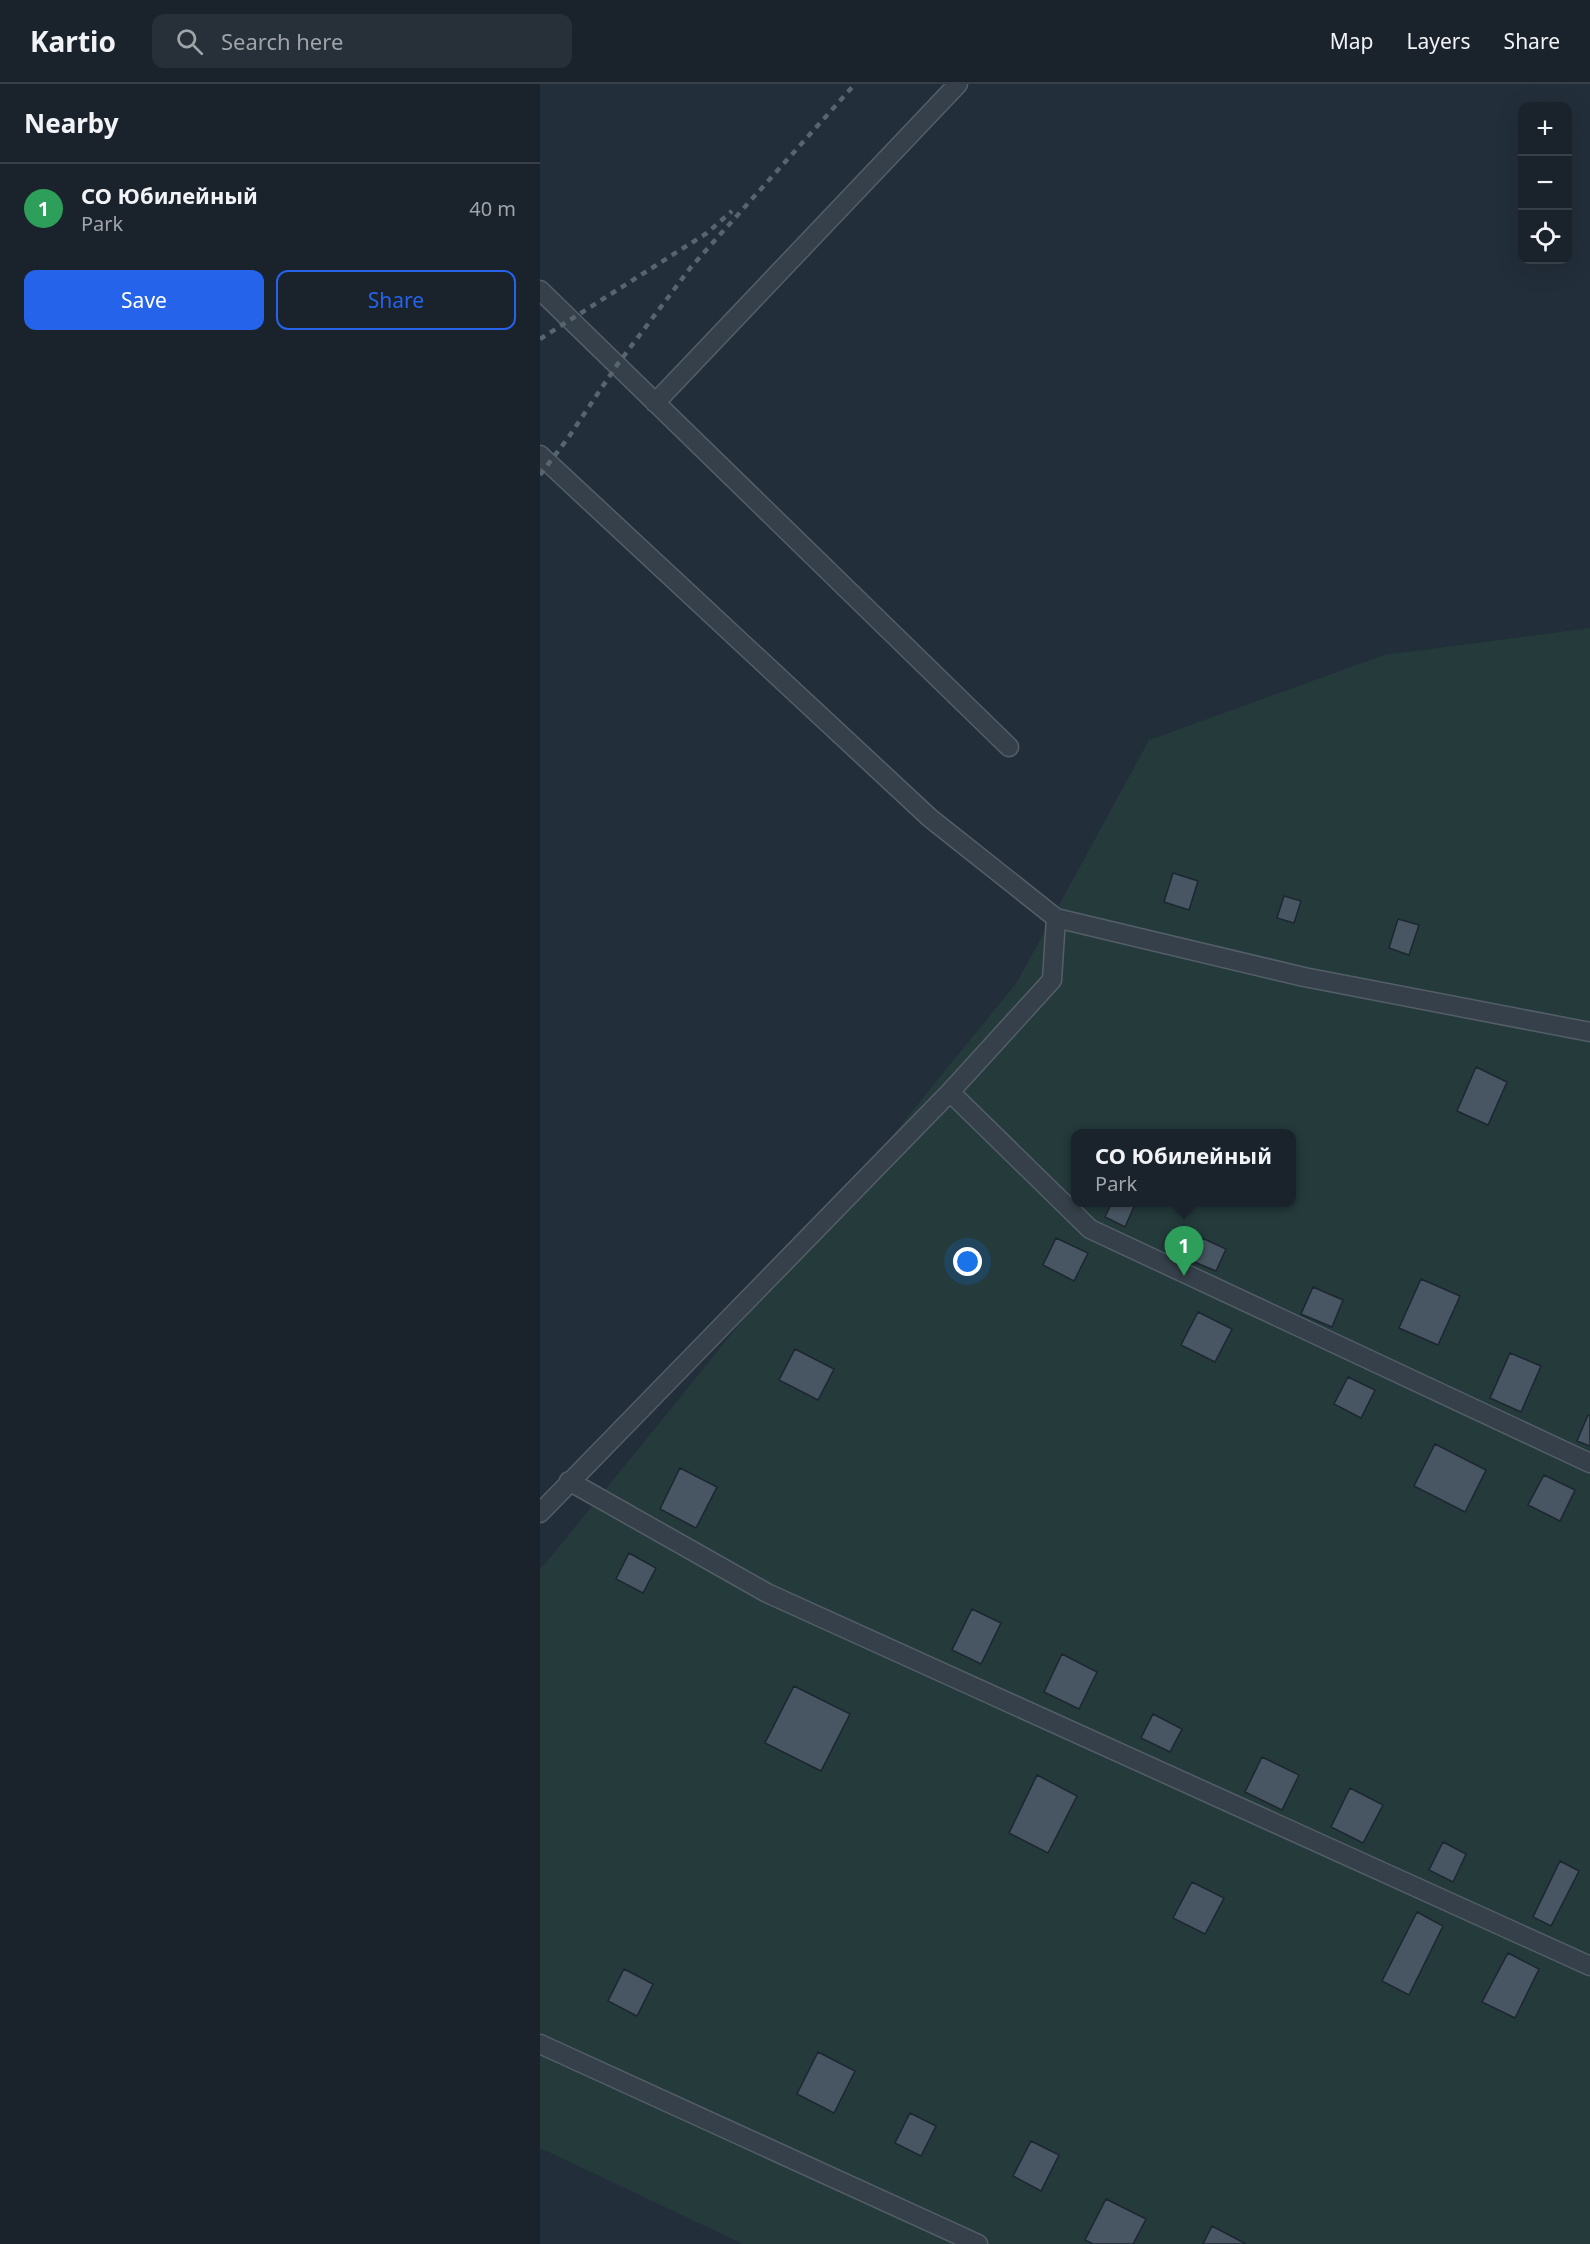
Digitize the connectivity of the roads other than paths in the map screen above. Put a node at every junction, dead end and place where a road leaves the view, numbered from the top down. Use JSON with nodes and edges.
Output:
{"nodes":[{"id":1,"x":958,"y":84,"type":"edge"},
{"id":2,"x":540,"y":290,"type":"edge"},
{"id":3,"x":656,"y":403,"type":"junction"},
{"id":4,"x":540,"y":455,"type":"edge"},
{"id":5,"x":1009,"y":747,"type":"dead end"},
{"id":6,"x":1056,"y":918,"type":"junction"},
{"id":7,"x":1590,"y":1032,"type":"edge"},
{"id":8,"x":950,"y":1092,"type":"junction"},
{"id":9,"x":1590,"y":1463,"type":"edge"},
{"id":10,"x":569,"y":1481,"type":"junction"},
{"id":11,"x":540,"y":1513,"type":"edge"},
{"id":12,"x":1590,"y":1966,"type":"edge"},
{"id":13,"x":540,"y":2044,"type":"edge"},
{"id":14,"x":978,"y":2244,"type":"edge"}],
"edges":[{"from":1,"to":3,"type":"lane"},
{"from":2,"to":3,"type":"lane"},
{"from":3,"to":5,"type":"lane"},
{"from":4,"to":6,"type":"lane"},
{"from":6,"to":7,"type":"lane"},
{"from":6,"to":8,"type":"lane"},
{"from":8,"to":9,"type":"lane"},
{"from":8,"to":10,"type":"lane"},
{"from":10,"to":11,"type":"lane"},
{"from":10,"to":12,"type":"lane"},
{"from":13,"to":14,"type":"lane"}]}
